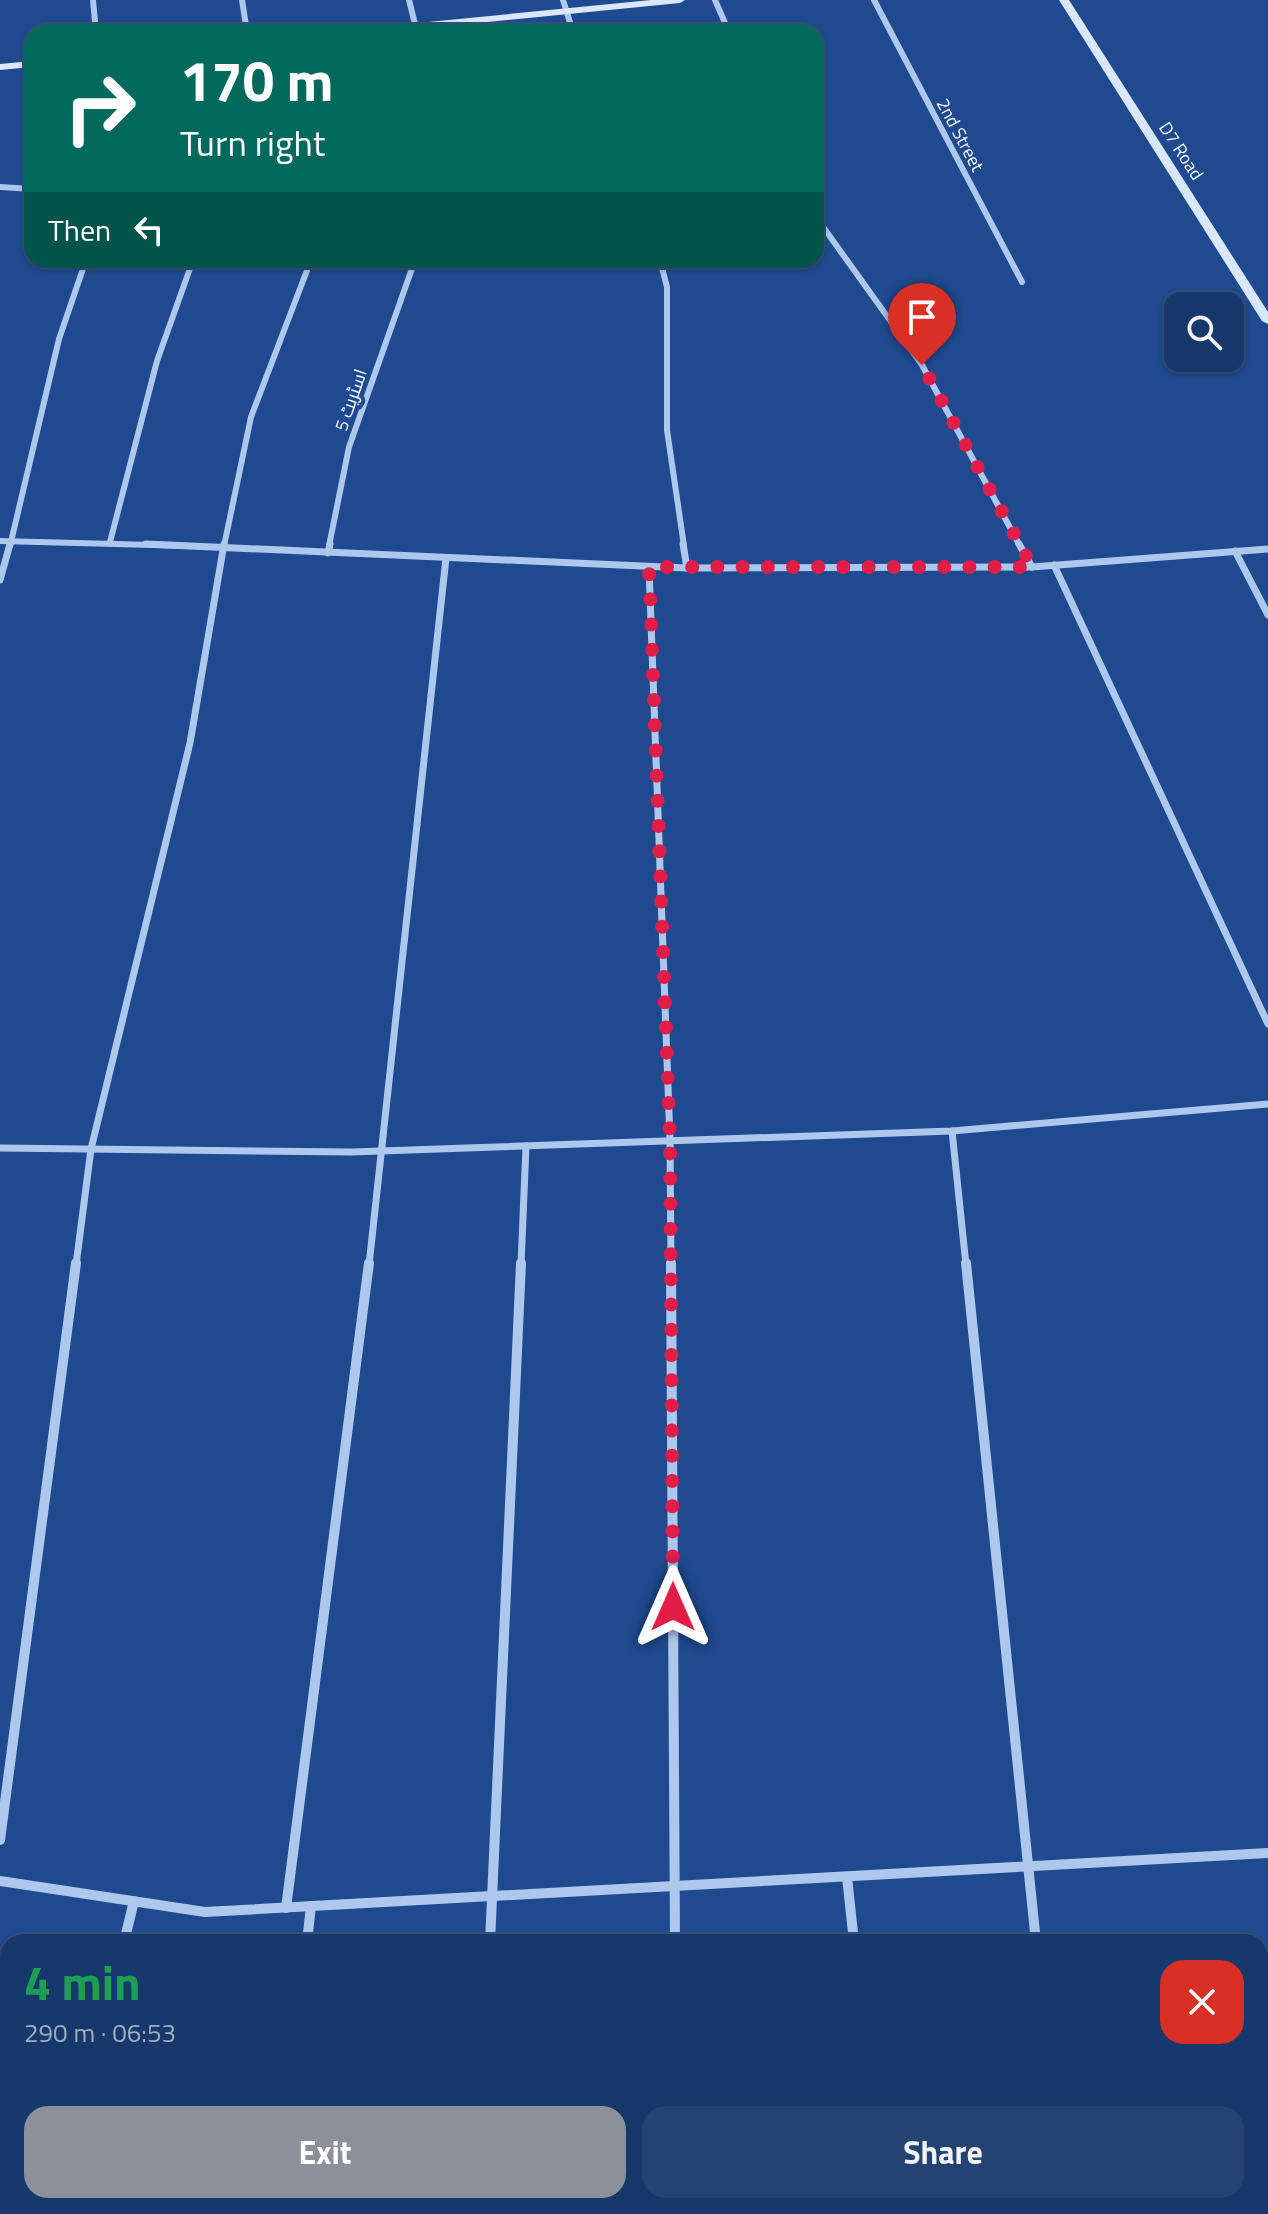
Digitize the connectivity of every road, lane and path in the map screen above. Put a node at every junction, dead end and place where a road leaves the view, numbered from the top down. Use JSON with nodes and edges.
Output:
{"nodes":[{"id":1,"x":93,"y":0,"type":"edge"},
{"id":2,"x":242,"y":0,"type":"edge"},
{"id":3,"x":409,"y":0,"type":"edge"},
{"id":4,"x":680,"y":0,"type":"edge"},
{"id":5,"x":715,"y":0,"type":"edge"},
{"id":6,"x":874,"y":0,"type":"edge"},
{"id":7,"x":1064,"y":0,"type":"edge"},
{"id":8,"x":565,"y":6,"type":"edge"},
{"id":9,"x":95,"y":24,"type":"edge"},
{"id":10,"x":246,"y":24,"type":"edge"},
{"id":11,"x":415,"y":24,"type":"edge"},
{"id":12,"x":448,"y":24,"type":"edge"},
{"id":13,"x":726,"y":24,"type":"edge"},
{"id":14,"x":24,"y":65,"type":"edge"},
{"id":15,"x":0,"y":67,"type":"edge"},
{"id":16,"x":0,"y":187,"type":"edge"},
{"id":17,"x":24,"y":188,"type":"edge"},
{"id":18,"x":824,"y":228,"type":"edge"},
{"id":19,"x":83,"y":268,"type":"edge"},
{"id":20,"x":190,"y":268,"type":"edge"},
{"id":21,"x":308,"y":268,"type":"edge"},
{"id":22,"x":412,"y":268,"type":"edge"},
{"id":23,"x":662,"y":268,"type":"edge"},
{"id":24,"x":1022,"y":282,"type":"dead end"},
{"id":25,"x":1268,"y":321,"type":"edge"},
{"id":26,"x":0,"y":541,"type":"edge"},
{"id":27,"x":12,"y":542,"type":"junction"},
{"id":28,"x":110,"y":542,"type":"junction"},
{"id":29,"x":223,"y":548,"type":"junction"},
{"id":30,"x":1268,"y":549,"type":"edge"},
{"id":31,"x":1235,"y":551,"type":"junction"},
{"id":32,"x":328,"y":553,"type":"junction"},
{"id":33,"x":446,"y":558,"type":"junction"},
{"id":34,"x":1054,"y":565,"type":"junction"},
{"id":35,"x":649,"y":567,"type":"junction"},
{"id":36,"x":1032,"y":567,"type":"junction"},
{"id":37,"x":687,"y":568,"type":"junction"},
{"id":38,"x":0,"y":580,"type":"edge"},
{"id":39,"x":1268,"y":615,"type":"edge"},
{"id":40,"x":1268,"y":1024,"type":"edge"},
{"id":41,"x":1268,"y":1104,"type":"edge"},
{"id":42,"x":952,"y":1131,"type":"junction"},
{"id":43,"x":670,"y":1141,"type":"junction"},
{"id":44,"x":526,"y":1146,"type":"junction"},
{"id":45,"x":0,"y":1148,"type":"edge"},
{"id":46,"x":91,"y":1149,"type":"junction"},
{"id":47,"x":384,"y":1150,"type":"junction"},
{"id":48,"x":0,"y":1840,"type":"edge"},
{"id":49,"x":1268,"y":1853,"type":"edge"},
{"id":50,"x":1027,"y":1866,"type":"junction"},
{"id":51,"x":847,"y":1877,"type":"junction"},
{"id":52,"x":0,"y":1881,"type":"edge"},
{"id":53,"x":675,"y":1886,"type":"junction"},
{"id":54,"x":493,"y":1896,"type":"junction"},
{"id":55,"x":134,"y":1901,"type":"junction"},
{"id":56,"x":311,"y":1906,"type":"junction"},
{"id":57,"x":286,"y":1908,"type":"junction"},
{"id":58,"x":126,"y":1934,"type":"edge"},
{"id":59,"x":308,"y":1934,"type":"edge"},
{"id":60,"x":491,"y":1934,"type":"edge"},
{"id":61,"x":675,"y":1934,"type":"edge"},
{"id":62,"x":853,"y":1934,"type":"edge"},
{"id":63,"x":1035,"y":1934,"type":"edge"}],
"edges":[{"from":1,"to":9,"type":"street"},
{"from":2,"to":10,"type":"street"},
{"from":3,"to":11,"type":"street"},
{"from":4,"to":8,"type":"street"},
{"from":5,"to":13,"type":"street"},
{"from":6,"to":24,"type":"street","name":"2nd Street"},
{"from":7,"to":25,"type":"street","name":"D7 Road"},
{"from":8,"to":12,"type":"street"},
{"from":14,"to":15,"type":"street"},
{"from":16,"to":17,"type":"street"},
{"from":18,"to":36,"type":"street"},
{"from":19,"to":27,"type":"street"},
{"from":20,"to":28,"type":"street"},
{"from":21,"to":29,"type":"street"},
{"from":22,"to":32,"type":"street","name":"اسٹریٹ 5"},
{"from":23,"to":37,"type":"street"},
{"from":26,"to":27,"type":"street"},
{"from":27,"to":28,"type":"street"},
{"from":27,"to":38,"type":"street"},
{"from":28,"to":29,"type":"street"},
{"from":29,"to":32,"type":"street"},
{"from":29,"to":46,"type":"street"},
{"from":30,"to":31,"type":"street"},
{"from":31,"to":34,"type":"street"},
{"from":31,"to":39,"type":"street"},
{"from":32,"to":33,"type":"street"},
{"from":33,"to":35,"type":"street"},
{"from":33,"to":47,"type":"street"},
{"from":34,"to":36,"type":"street"},
{"from":34,"to":40,"type":"street"},
{"from":35,"to":37,"type":"street"},
{"from":35,"to":43,"type":"street"},
{"from":36,"to":37,"type":"street"},
{"from":41,"to":42,"type":"street"},
{"from":42,"to":43,"type":"street"},
{"from":42,"to":50,"type":"street"},
{"from":43,"to":44,"type":"street"},
{"from":43,"to":53,"type":"street"},
{"from":44,"to":47,"type":"street"},
{"from":44,"to":54,"type":"street"},
{"from":45,"to":46,"type":"street"},
{"from":46,"to":47,"type":"street"},
{"from":46,"to":48,"type":"street"},
{"from":47,"to":57,"type":"street"},
{"from":49,"to":50,"type":"street"},
{"from":50,"to":51,"type":"street"},
{"from":50,"to":63,"type":"street"},
{"from":51,"to":53,"type":"street"},
{"from":51,"to":62,"type":"street"},
{"from":52,"to":55,"type":"street"},
{"from":53,"to":54,"type":"street"},
{"from":53,"to":61,"type":"street"},
{"from":54,"to":56,"type":"street"},
{"from":54,"to":60,"type":"street"},
{"from":55,"to":57,"type":"street"},
{"from":55,"to":58,"type":"street"},
{"from":56,"to":57,"type":"street"},
{"from":56,"to":59,"type":"street"}]}
